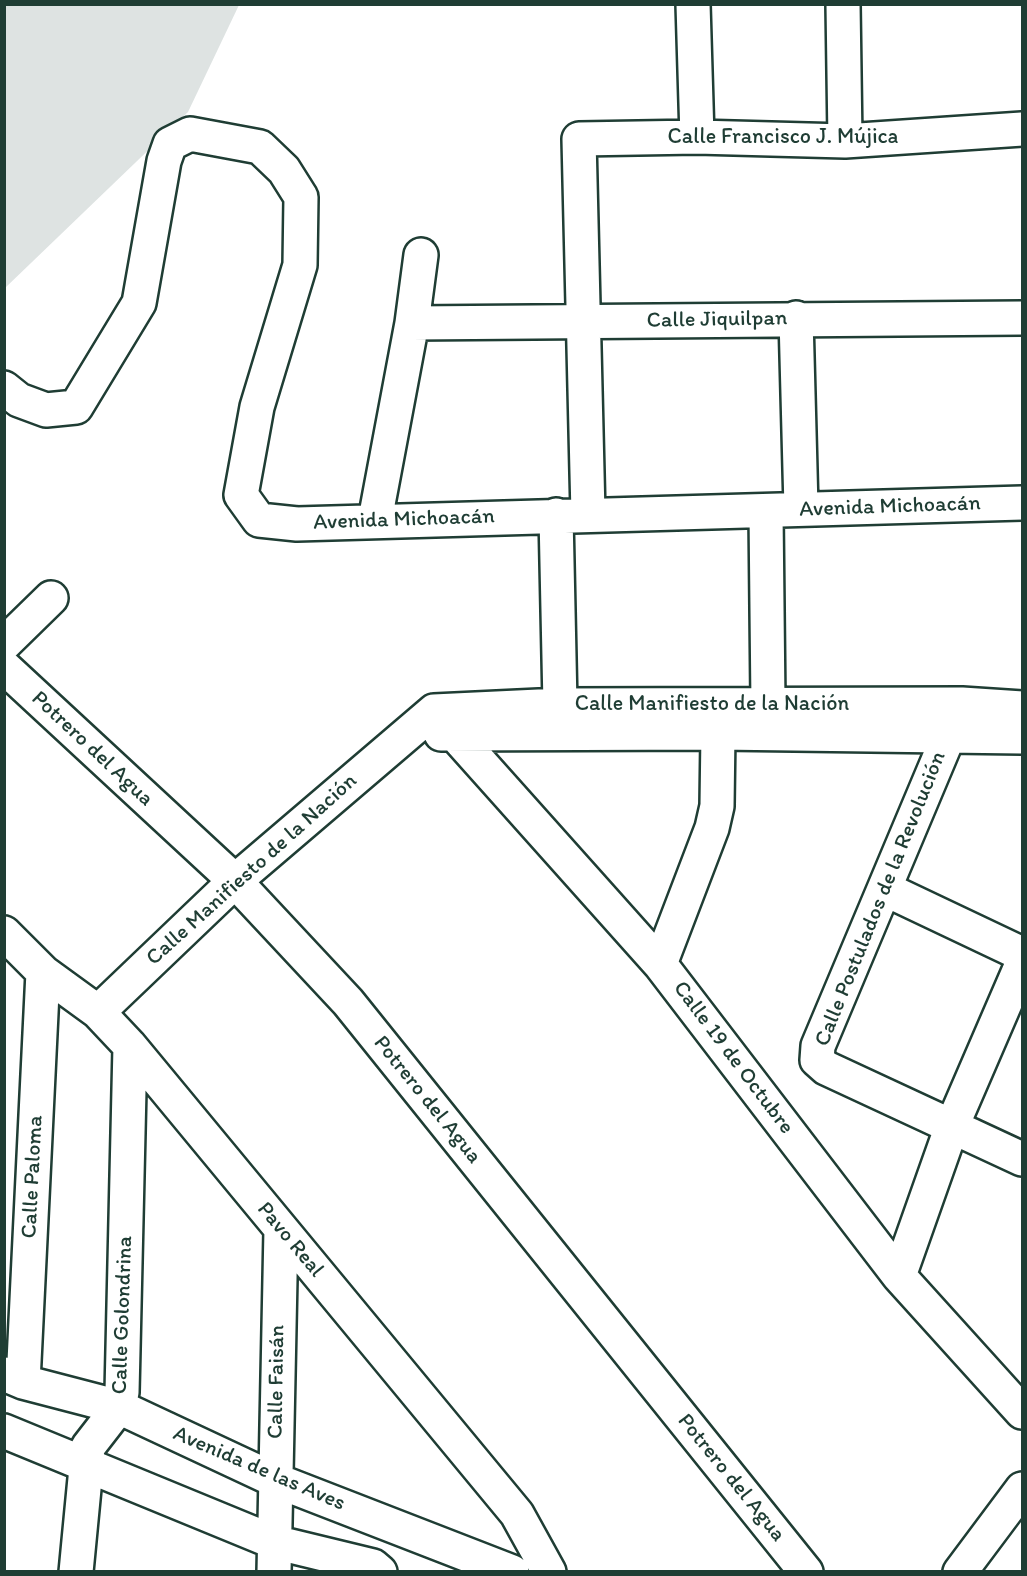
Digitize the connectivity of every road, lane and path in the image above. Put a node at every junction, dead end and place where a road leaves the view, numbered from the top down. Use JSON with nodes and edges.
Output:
{"nodes":[{"id":1,"x":693,"y":4,"type":"edge"},
{"id":2,"x":843,"y":4,"type":"edge"},
{"id":3,"x":1023,"y":129,"type":"edge"},
{"id":4,"x":697,"y":137,"type":"junction"},
{"id":5,"x":845,"y":141,"type":"junction"},
{"id":6,"x":421,"y":255,"type":"dead end"},
{"id":7,"x":796,"y":318,"type":"junction"},
{"id":8,"x":1023,"y":318,"type":"edge"},
{"id":9,"x":412,"y":323,"type":"junction"},
{"id":10,"x":583,"y":324,"type":"junction"},
{"id":11,"x":4,"y":388,"type":"edge"},
{"id":12,"x":1023,"y":503,"type":"edge"},
{"id":13,"x":801,"y":508,"type":"junction"},
{"id":14,"x":766,"y":512,"type":"junction"},
{"id":15,"x":588,"y":514,"type":"junction"},
{"id":16,"x":556,"y":515,"type":"junction"},
{"id":17,"x":375,"y":520,"type":"junction"},
{"id":18,"x":51,"y":598,"type":"dead end"},
{"id":19,"x":4,"y":644,"type":"edge"},
{"id":20,"x":4,"y":667,"type":"edge"},
{"id":21,"x":768,"y":704,"type":"junction"},
{"id":22,"x":962,"y":704,"type":"junction"},
{"id":23,"x":560,"y":705,"type":"junction"},
{"id":24,"x":1023,"y":708,"type":"edge"},
{"id":25,"x":665,"y":719,"type":"junction"},
{"id":26,"x":444,"y":723,"type":"junction"},
{"id":27,"x":718,"y":733,"type":"junction"},
{"id":28,"x":1023,"y":737,"type":"edge"},
{"id":29,"x":947,"y":738,"type":"junction"},
{"id":30,"x":235,"y":881,"type":"junction"},
{"id":31,"x":885,"y":890,"type":"junction"},
{"id":32,"x":4,"y":933,"type":"edge"},
{"id":33,"x":1023,"y":954,"type":"edge"},
{"id":34,"x":660,"y":964,"type":"junction"},
{"id":35,"x":1023,"y":964,"type":"edge"},
{"id":36,"x":43,"y":972,"type":"junction"},
{"id":37,"x":98,"y":1012,"type":"junction"},
{"id":38,"x":130,"y":1046,"type":"junction"},
{"id":39,"x":952,"y":1126,"type":"junction"},
{"id":40,"x":1023,"y":1159,"type":"edge"},
{"id":41,"x":281,"y":1229,"type":"junction"},
{"id":42,"x":899,"y":1276,"type":"junction"},
{"id":43,"x":14,"y":1378,"type":"edge"},
{"id":44,"x":119,"y":1407,"type":"junction"},
{"id":45,"x":1023,"y":1412,"type":"edge"},
{"id":46,"x":4,"y":1431,"type":"edge"},
{"id":47,"x":85,"y":1465,"type":"junction"},
{"id":48,"x":274,"y":1480,"type":"junction"},
{"id":49,"x":1023,"y":1489,"type":"edge"},
{"id":50,"x":1010,"y":1526,"type":"edge"},
{"id":51,"x":274,"y":1557,"type":"edge"},
{"id":52,"x":76,"y":1572,"type":"edge"},
{"id":53,"x":380,"y":1572,"type":"edge"},
{"id":54,"x":512,"y":1572,"type":"edge"},
{"id":55,"x":549,"y":1572,"type":"edge"},
{"id":56,"x":806,"y":1572,"type":"edge"},
{"id":57,"x":960,"y":1572,"type":"edge"}],
"edges":[{"from":1,"to":4,"type":"street"},
{"from":2,"to":5,"type":"street"},
{"from":3,"to":5,"type":"street","name":"Calle Francisco J. Mújica"},
{"from":4,"to":5,"type":"street","name":"Calle Francisco J. Mújica"},
{"from":4,"to":10,"type":"street","name":"Calle Francisco J. Mújica"},
{"from":6,"to":9,"type":"street"},
{"from":7,"to":8,"type":"street","name":"Calle Jiquilpan"},
{"from":7,"to":10,"type":"street","name":"Calle Jiquilpan"},
{"from":7,"to":13,"type":"street"},
{"from":9,"to":10,"type":"street","name":"Calle Jiquilpan"},
{"from":9,"to":17,"type":"street"},
{"from":10,"to":15,"type":"street"},
{"from":11,"to":17,"type":"street","name":"Avenida Michoacán"},
{"from":12,"to":13,"type":"street","name":"Avenida Michoacán"},
{"from":13,"to":14,"type":"street","name":"Avenida Michoacán"},
{"from":14,"to":15,"type":"street","name":"Avenida Michoacán"},
{"from":14,"to":21,"type":"street"},
{"from":15,"to":16,"type":"street","name":"Avenida Michoacán"},
{"from":16,"to":17,"type":"street","name":"Avenida Michoacán"},
{"from":16,"to":23,"type":"street"},
{"from":18,"to":19,"type":"street"},
{"from":20,"to":30,"type":"street","name":"Potrero del Agua"},
{"from":21,"to":22,"type":"street","name":"Calle Manifiesto de la Nación"},
{"from":21,"to":25,"type":"street","name":"Calle Manifiesto de la Nación"},
{"from":22,"to":24,"type":"street","name":"Calle Manifiesto de la Nación"},
{"from":22,"to":29,"type":"street","name":"Calle Postulados de la Revolución"},
{"from":23,"to":25,"type":"street","name":"Calle Manifiesto de la Nación"},
{"from":23,"to":26,"type":"street","name":"Calle Manifiesto de la Nación"},
{"from":25,"to":26,"type":"street","name":"Calle Manifiesto de la Nación"},
{"from":25,"to":27,"type":"street","name":"Calle Manifiesto de la Nación"},
{"from":26,"to":30,"type":"street","name":"Calle Manifiesto de la Nación"},
{"from":26,"to":34,"type":"street","name":"Calle 19 de Octubre"},
{"from":27,"to":29,"type":"street","name":"Calle Manifiesto de la Nación"},
{"from":27,"to":34,"type":"street"},
{"from":28,"to":29,"type":"street","name":"Calle Manifiesto de la Nación"},
{"from":29,"to":31,"type":"street","name":"Calle Postulados de la Revolución"},
{"from":30,"to":37,"type":"street","name":"Calle Manifiesto de la Nación"},
{"from":30,"to":56,"type":"street","name":"Potrero del Agua"},
{"from":31,"to":33,"type":"street"},
{"from":31,"to":39,"type":"street","name":"Calle Postulados de la Revolución"},
{"from":32,"to":36,"type":"street","name":"Pavo Real"},
{"from":34,"to":42,"type":"street","name":"Calle 19 de Octubre"},
{"from":35,"to":39,"type":"street"},
{"from":36,"to":37,"type":"street","name":"Pavo Real"},
{"from":36,"to":43,"type":"street","name":"Calle Paloma"},
{"from":37,"to":38,"type":"street","name":"Pavo Real"},
{"from":38,"to":41,"type":"street","name":"Pavo Real"},
{"from":38,"to":44,"type":"street","name":"Calle Golondrina"},
{"from":39,"to":40,"type":"street"},
{"from":39,"to":42,"type":"street"},
{"from":41,"to":48,"type":"street","name":"Calle Faisán"},
{"from":41,"to":55,"type":"street","name":"Pavo Real"},
{"from":42,"to":45,"type":"street","name":"Calle 19 de Octubre"},
{"from":43,"to":44,"type":"street","name":"Avenida de las Aves"},
{"from":44,"to":47,"type":"street","name":"Calle Golondrina"},
{"from":44,"to":48,"type":"street","name":"Avenida de las Aves"},
{"from":46,"to":47,"type":"street"},
{"from":47,"to":51,"type":"street"},
{"from":47,"to":52,"type":"street","name":"Calle Golondrina"},
{"from":48,"to":51,"type":"street","name":"Calle Faisán"},
{"from":48,"to":54,"type":"street","name":"Avenida de las Aves"},
{"from":49,"to":50,"type":"street"},
{"from":50,"to":57,"type":"street"},
{"from":51,"to":53,"type":"street"}]}
